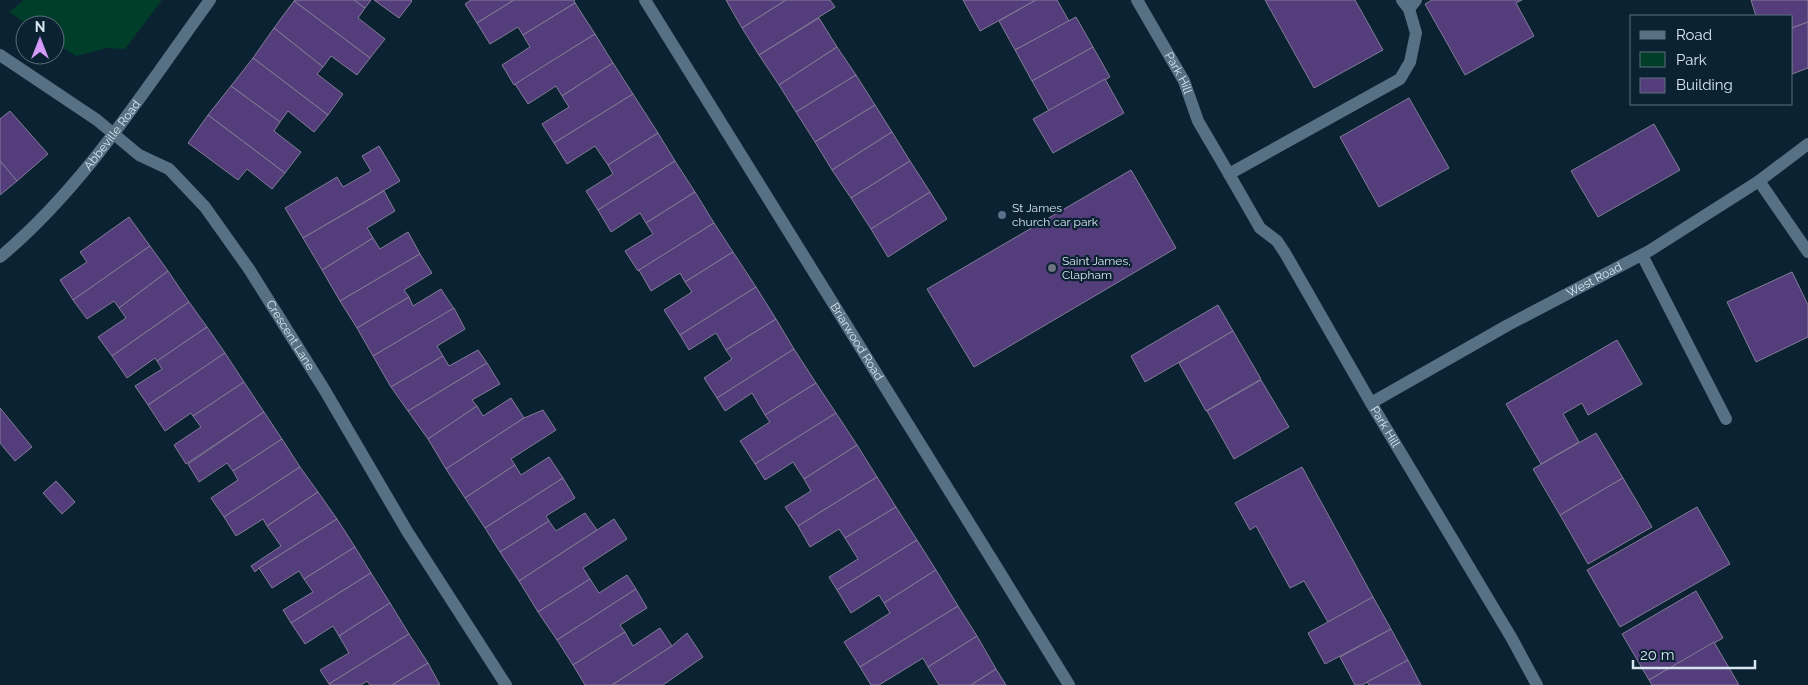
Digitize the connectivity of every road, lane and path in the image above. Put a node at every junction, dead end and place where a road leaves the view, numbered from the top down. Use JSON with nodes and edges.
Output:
{"nodes":[{"id":1,"x":210,"y":0,"type":"edge"},
{"id":2,"x":645,"y":0,"type":"edge"},
{"id":3,"x":1137,"y":0,"type":"edge"},
{"id":4,"x":1409,"y":3,"type":"edge"},
{"id":5,"x":0,"y":55,"type":"edge"},
{"id":6,"x":114,"y":133,"type":"junction"},
{"id":7,"x":1808,"y":144,"type":"edge"},
{"id":8,"x":1229,"y":174,"type":"junction"},
{"id":9,"x":1759,"y":181,"type":"junction"},
{"id":10,"x":1808,"y":252,"type":"edge"},
{"id":11,"x":1642,"y":255,"type":"junction"},
{"id":12,"x":0,"y":257,"type":"edge"},
{"id":13,"x":1371,"y":403,"type":"junction"},
{"id":14,"x":1726,"y":419,"type":"dead end"},
{"id":15,"x":506,"y":685,"type":"edge"},
{"id":16,"x":1069,"y":685,"type":"edge"},
{"id":17,"x":1537,"y":685,"type":"edge"}],
"edges":[{"from":1,"to":6,"type":"street","name":"Abbeville Road"},
{"from":2,"to":16,"type":"street","name":"Briarwood Road"},
{"from":3,"to":8,"type":"street","name":"Park Hill"},
{"from":4,"to":8,"type":"street"},
{"from":5,"to":6,"type":"street","name":"Crescent Lane"},
{"from":6,"to":12,"type":"street","name":"Abbeville Road"},
{"from":6,"to":15,"type":"street","name":"Crescent Lane"},
{"from":7,"to":9,"type":"street","name":"West Road"},
{"from":8,"to":13,"type":"street","name":"Park Hill"},
{"from":9,"to":10,"type":"street"},
{"from":9,"to":11,"type":"street","name":"West Road"},
{"from":11,"to":13,"type":"street","name":"West Road"},
{"from":11,"to":14,"type":"street"},
{"from":13,"to":17,"type":"street","name":"Park Hill"}]}
